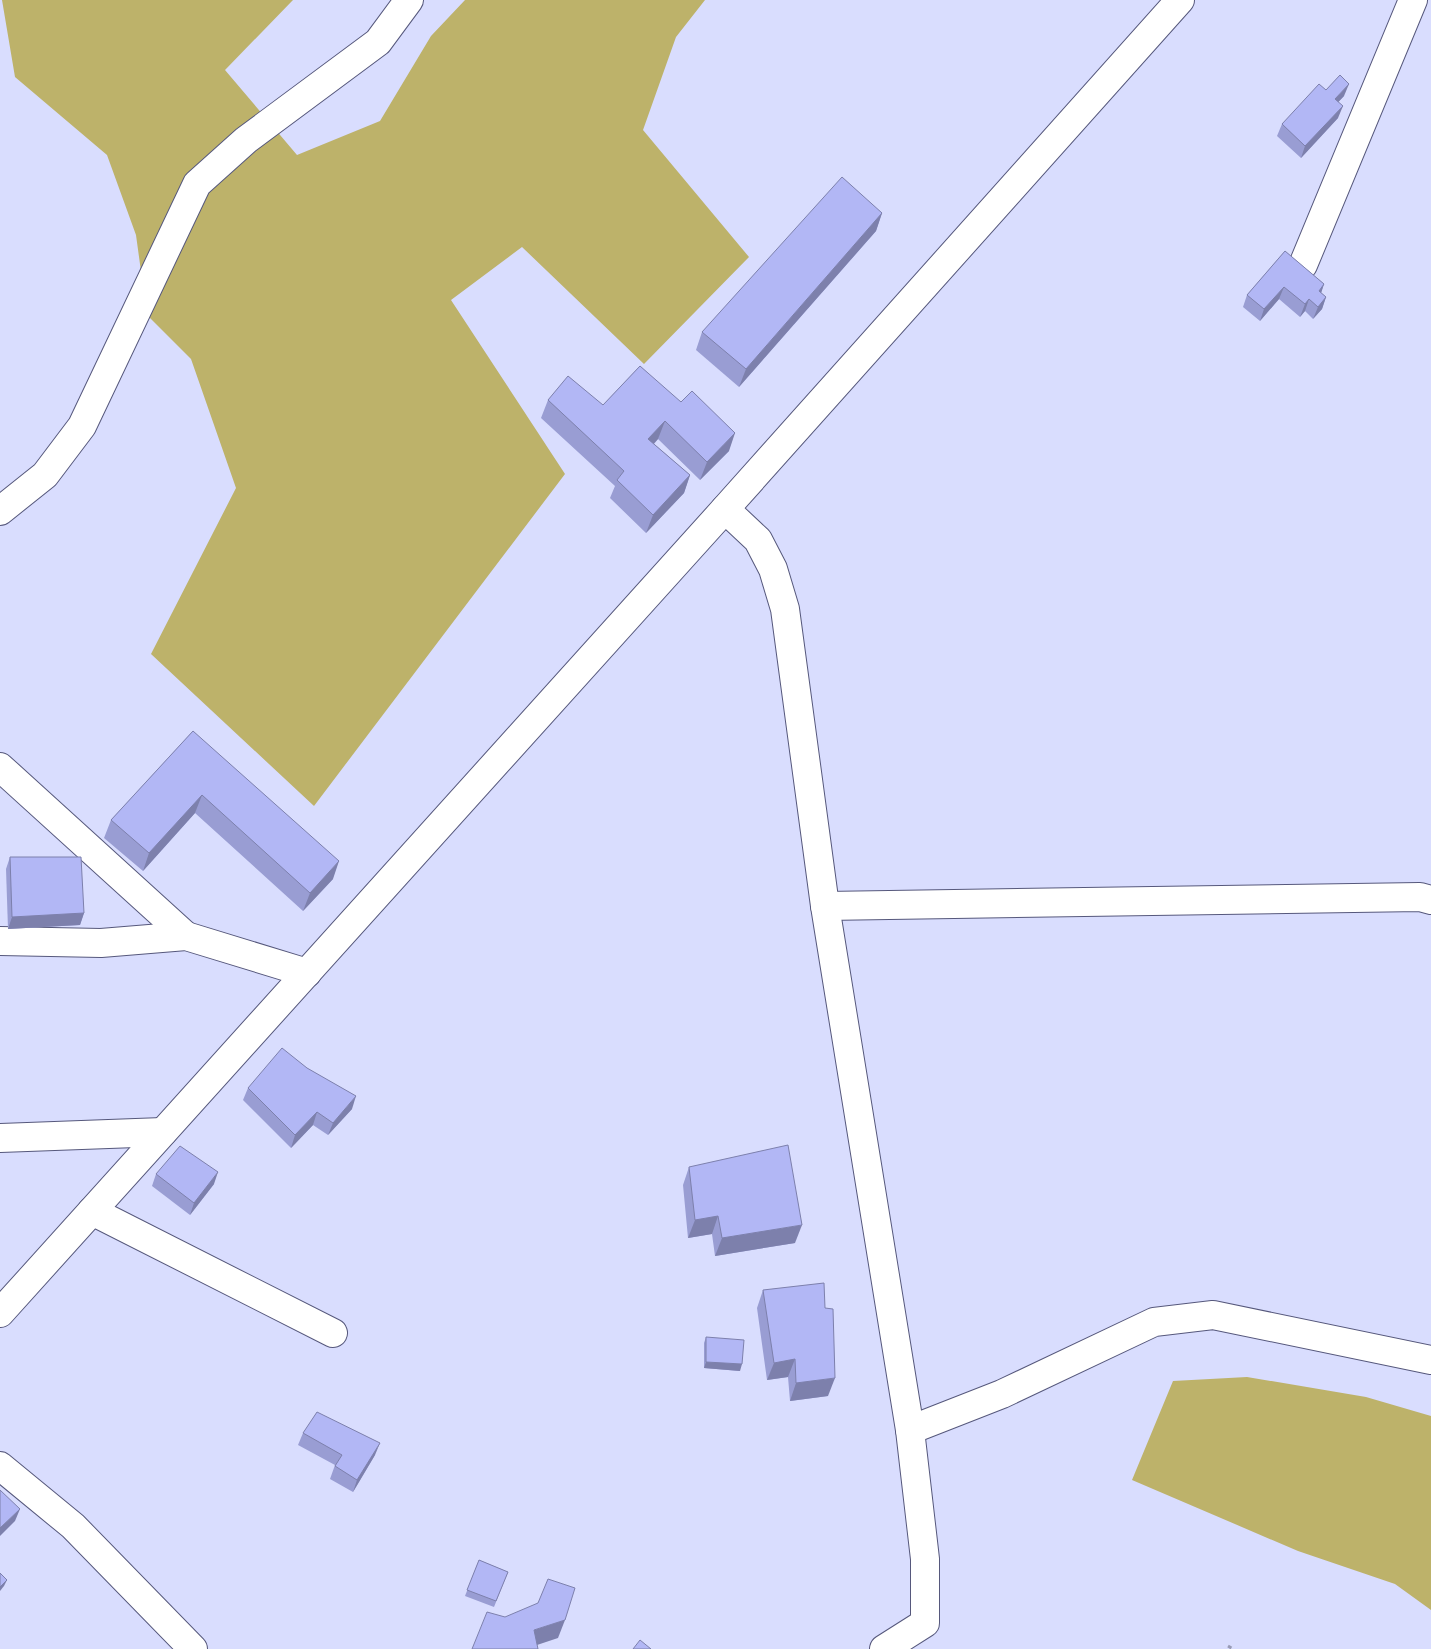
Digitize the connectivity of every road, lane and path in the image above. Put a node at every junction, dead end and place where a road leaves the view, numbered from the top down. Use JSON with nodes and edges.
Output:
{"nodes":[{"id":1,"x":409,"y":0,"type":"edge"},
{"id":2,"x":1180,"y":0,"type":"edge"},
{"id":3,"x":1413,"y":0,"type":"edge"},
{"id":4,"x":1303,"y":266,"type":"edge"},
{"id":5,"x":725,"y":509,"type":"junction"},
{"id":6,"x":0,"y":512,"type":"edge"},
{"id":7,"x":0,"y":767,"type":"edge"},
{"id":8,"x":1431,"y":900,"type":"edge"},
{"id":9,"x":825,"y":906,"type":"junction"},
{"id":10,"x":186,"y":936,"type":"junction"},
{"id":11,"x":0,"y":941,"type":"edge"},
{"id":12,"x":307,"y":973,"type":"junction"},
{"id":13,"x":163,"y":1132,"type":"junction"},
{"id":14,"x":0,"y":1138,"type":"edge"},
{"id":15,"x":92,"y":1211,"type":"junction"},
{"id":16,"x":0,"y":1313,"type":"edge"},
{"id":17,"x":333,"y":1333,"type":"dead end"},
{"id":18,"x":1431,"y":1360,"type":"edge"},
{"id":19,"x":910,"y":1430,"type":"junction"},
{"id":20,"x":0,"y":1466,"type":"edge"},
{"id":21,"x":1228,"y":1646,"type":"dead end"},
{"id":22,"x":193,"y":1649,"type":"edge"},
{"id":23,"x":884,"y":1649,"type":"edge"},
{"id":24,"x":1233,"y":1649,"type":"edge"}],
"edges":[{"from":1,"to":6,"type":"street"},
{"from":2,"to":5,"type":"street"},
{"from":3,"to":4,"type":"street"},
{"from":5,"to":9,"type":"street"},
{"from":5,"to":12,"type":"street"},
{"from":7,"to":10,"type":"street"},
{"from":8,"to":9,"type":"street"},
{"from":9,"to":19,"type":"street"},
{"from":10,"to":11,"type":"street"},
{"from":10,"to":12,"type":"street"},
{"from":12,"to":13,"type":"street"},
{"from":13,"to":14,"type":"street"},
{"from":13,"to":15,"type":"street"},
{"from":15,"to":16,"type":"street"},
{"from":15,"to":17,"type":"street"},
{"from":18,"to":19,"type":"street"},
{"from":19,"to":23,"type":"street"},
{"from":20,"to":22,"type":"street"},
{"from":21,"to":24,"type":"path"}]}
